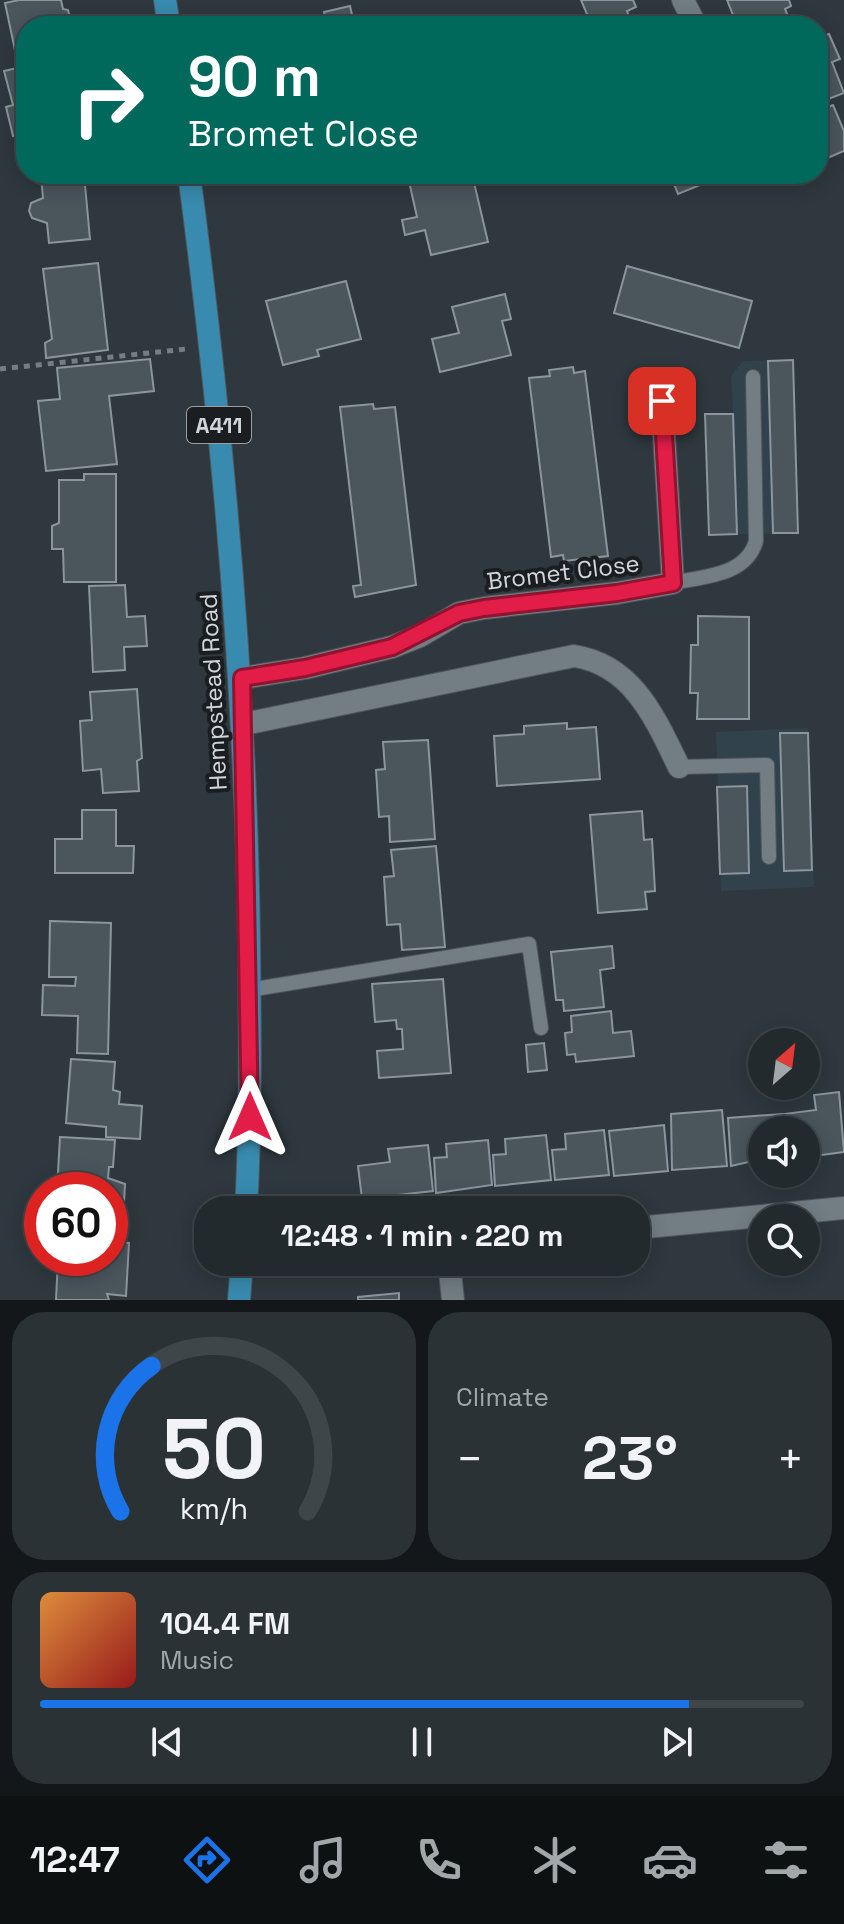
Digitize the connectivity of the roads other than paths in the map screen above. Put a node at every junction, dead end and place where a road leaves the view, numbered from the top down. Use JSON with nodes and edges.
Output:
{"nodes":[{"id":1,"x":190,"y":184,"type":"edge"},
{"id":2,"x":753,"y":377,"type":"dead end"},
{"id":3,"x":662,"y":401,"type":"dead end"},
{"id":4,"x":673,"y":583,"type":"junction"},
{"id":5,"x":242,"y":678,"type":"junction"},
{"id":6,"x":244,"y":724,"type":"junction"},
{"id":7,"x":679,"y":767,"type":"joint"},
{"id":8,"x":769,"y":857,"type":"dead end"},
{"id":9,"x":249,"y":990,"type":"junction"},
{"id":10,"x":541,"y":1028,"type":"dead end"},
{"id":11,"x":247,"y":1196,"type":"edge"},
{"id":12,"x":844,"y":1208,"type":"edge"},
{"id":13,"x":650,"y":1227,"type":"edge"},
{"id":14,"x":241,"y":1276,"type":"edge"},
{"id":15,"x":450,"y":1276,"type":"edge"},
{"id":16,"x":239,"y":1300,"type":"edge"},
{"id":17,"x":453,"y":1300,"type":"edge"}],
"edges":[{"from":1,"to":5,"type":"main road","name":"Hempstead Road","number":"A411"},
{"from":2,"to":4,"type":"lane"},
{"from":3,"to":4,"type":"street","name":"Bromet Close"},
{"from":4,"to":5,"type":"street","name":"Bromet Close"},
{"from":5,"to":6,"type":"main road","name":"Hempstead Road","number":"A411"},
{"from":6,"to":7,"type":"street"},
{"from":6,"to":9,"type":"main road","name":"Hempstead Road","number":"A411"},
{"from":7,"to":8,"type":"lane"},
{"from":9,"to":10,"type":"lane"},
{"from":9,"to":11,"type":"main road","name":"Hempstead Road","number":"A411"},
{"from":12,"to":13,"type":"street"},
{"from":14,"to":16,"type":"main road"},
{"from":15,"to":17,"type":"street"}]}
